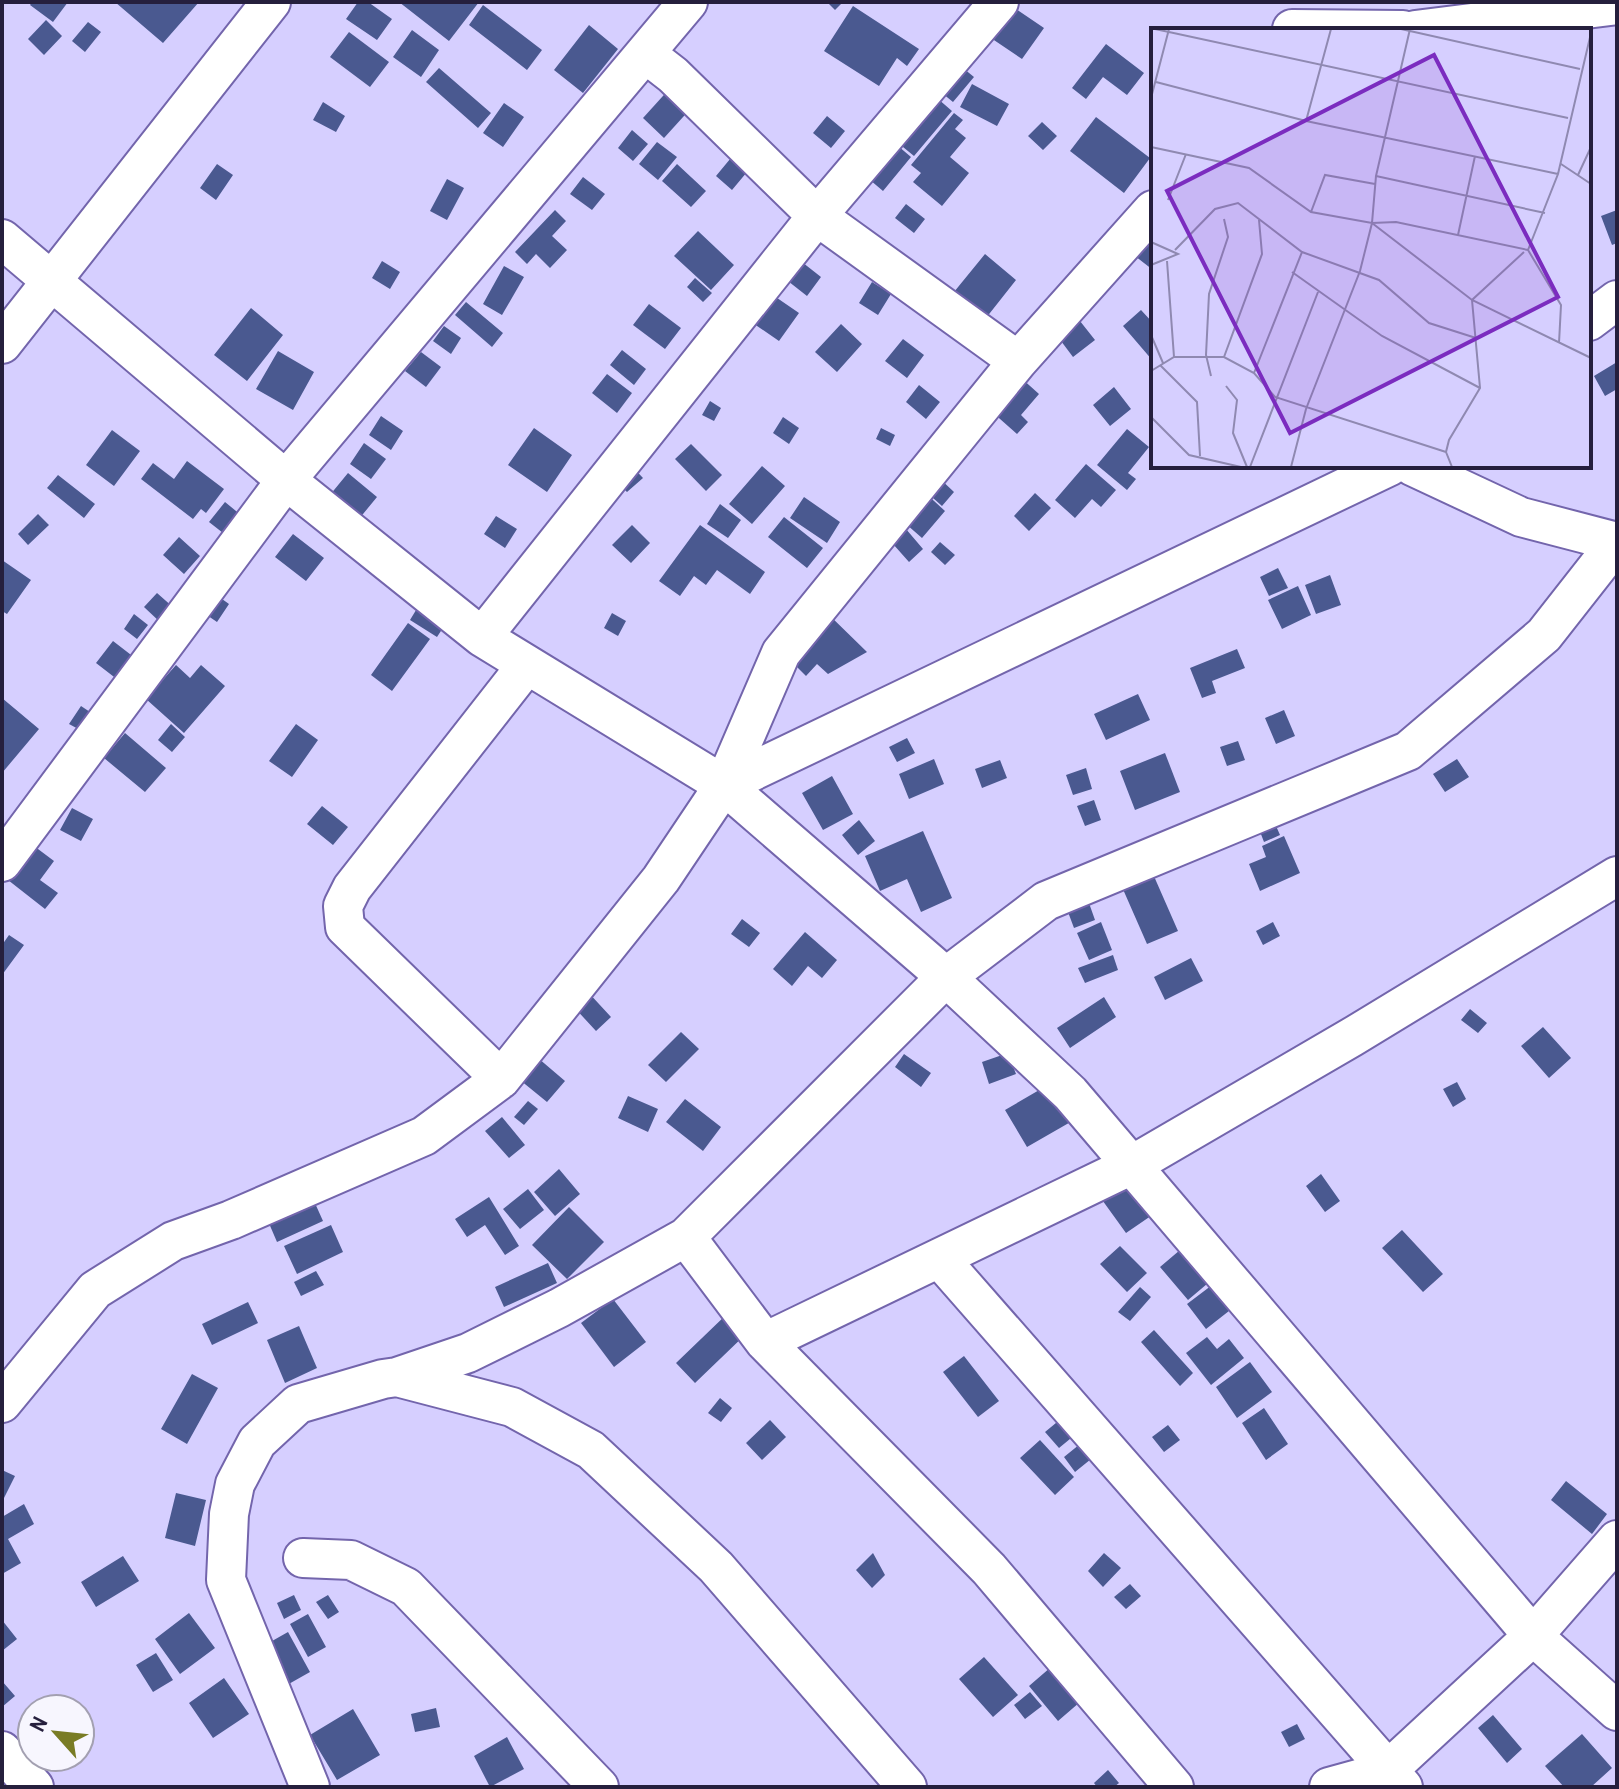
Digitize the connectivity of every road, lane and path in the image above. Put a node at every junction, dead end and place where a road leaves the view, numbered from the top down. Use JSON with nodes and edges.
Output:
{"nodes":[{"id":1,"x":271,"y":2,"type":"edge"},
{"id":2,"x":688,"y":2,"type":"edge"},
{"id":3,"x":999,"y":2,"type":"edge"},
{"id":4,"x":1617,"y":5,"type":"edge"},
{"id":5,"x":1285,"y":20,"type":"edge"},
{"id":6,"x":1379,"y":28,"type":"edge"},
{"id":7,"x":1431,"y":28,"type":"edge"},
{"id":8,"x":646,"y":54,"type":"junction"},
{"id":9,"x":1151,"y":212,"type":"edge"},
{"id":10,"x":817,"y":216,"type":"junction"},
{"id":11,"x":2,"y":239,"type":"edge"},
{"id":12,"x":51,"y":283,"type":"junction"},
{"id":13,"x":1617,"y":300,"type":"edge"},
{"id":14,"x":1591,"y":320,"type":"edge"},
{"id":15,"x":2,"y":344,"type":"edge"},
{"id":16,"x":1018,"y":361,"type":"junction"},
{"id":17,"x":1386,"y":468,"type":"edge"},
{"id":18,"x":1416,"y":468,"type":"edge"},
{"id":19,"x":286,"y":480,"type":"junction"},
{"id":20,"x":1617,"y":542,"type":"edge"},
{"id":21,"x":482,"y":637,"type":"junction"},
{"id":22,"x":526,"y":666,"type":"junction"},
{"id":23,"x":724,"y":785,"type":"junction"},
{"id":24,"x":2,"y":861,"type":"edge"},
{"id":25,"x":1617,"y":876,"type":"edge"},
{"id":26,"x":946,"y":977,"type":"junction"},
{"id":27,"x":501,"y":1079,"type":"junction"},
{"id":28,"x":1132,"y":1165,"type":"junction"},
{"id":29,"x":686,"y":1237,"type":"junction"},
{"id":30,"x":940,"y":1259,"type":"junction"},
{"id":31,"x":765,"y":1342,"type":"junction"},
{"id":32,"x":397,"y":1377,"type":"junction"},
{"id":33,"x":2,"y":1403,"type":"edge"},
{"id":34,"x":1617,"y":1540,"type":"edge"},
{"id":35,"x":303,"y":1558,"type":"dead end"},
{"id":36,"x":1533,"y":1636,"type":"junction"},
{"id":37,"x":1617,"y":1711,"type":"edge"},
{"id":38,"x":2,"y":1751,"type":"edge"},
{"id":39,"x":1395,"y":1779,"type":"edge"},
{"id":40,"x":34,"y":1787,"type":"edge"},
{"id":41,"x":310,"y":1787,"type":"edge"},
{"id":42,"x":599,"y":1787,"type":"edge"},
{"id":43,"x":907,"y":1787,"type":"edge"},
{"id":44,"x":1174,"y":1787,"type":"edge"},
{"id":45,"x":1329,"y":1787,"type":"edge"}],
"edges":[{"from":1,"to":12,"type":"street"},
{"from":2,"to":8,"type":"street"},
{"from":3,"to":10,"type":"street"},
{"from":4,"to":7,"type":"street"},
{"from":5,"to":6,"type":"street"},
{"from":8,"to":10,"type":"street"},
{"from":8,"to":19,"type":"street"},
{"from":9,"to":16,"type":"street"},
{"from":10,"to":16,"type":"street"},
{"from":10,"to":21,"type":"street"},
{"from":11,"to":12,"type":"street"},
{"from":12,"to":15,"type":"street"},
{"from":12,"to":19,"type":"street"},
{"from":13,"to":14,"type":"street"},
{"from":16,"to":23,"type":"street"},
{"from":17,"to":23,"type":"street"},
{"from":18,"to":20,"type":"street"},
{"from":19,"to":21,"type":"street"},
{"from":19,"to":24,"type":"street"},
{"from":20,"to":26,"type":"street"},
{"from":21,"to":22,"type":"street"},
{"from":22,"to":23,"type":"street"},
{"from":22,"to":27,"type":"street"},
{"from":23,"to":26,"type":"street"},
{"from":23,"to":27,"type":"street"},
{"from":25,"to":28,"type":"street"},
{"from":26,"to":28,"type":"street"},
{"from":26,"to":29,"type":"street"},
{"from":27,"to":33,"type":"street"},
{"from":28,"to":30,"type":"street"},
{"from":28,"to":36,"type":"street"},
{"from":29,"to":31,"type":"street"},
{"from":29,"to":32,"type":"street"},
{"from":30,"to":31,"type":"street"},
{"from":30,"to":39,"type":"street"},
{"from":31,"to":44,"type":"street"},
{"from":32,"to":41,"type":"street"},
{"from":32,"to":43,"type":"street"},
{"from":34,"to":36,"type":"street"},
{"from":35,"to":42,"type":"street"},
{"from":36,"to":37,"type":"street"},
{"from":36,"to":39,"type":"street"},
{"from":38,"to":40,"type":"street"},
{"from":39,"to":45,"type":"street"}]}
